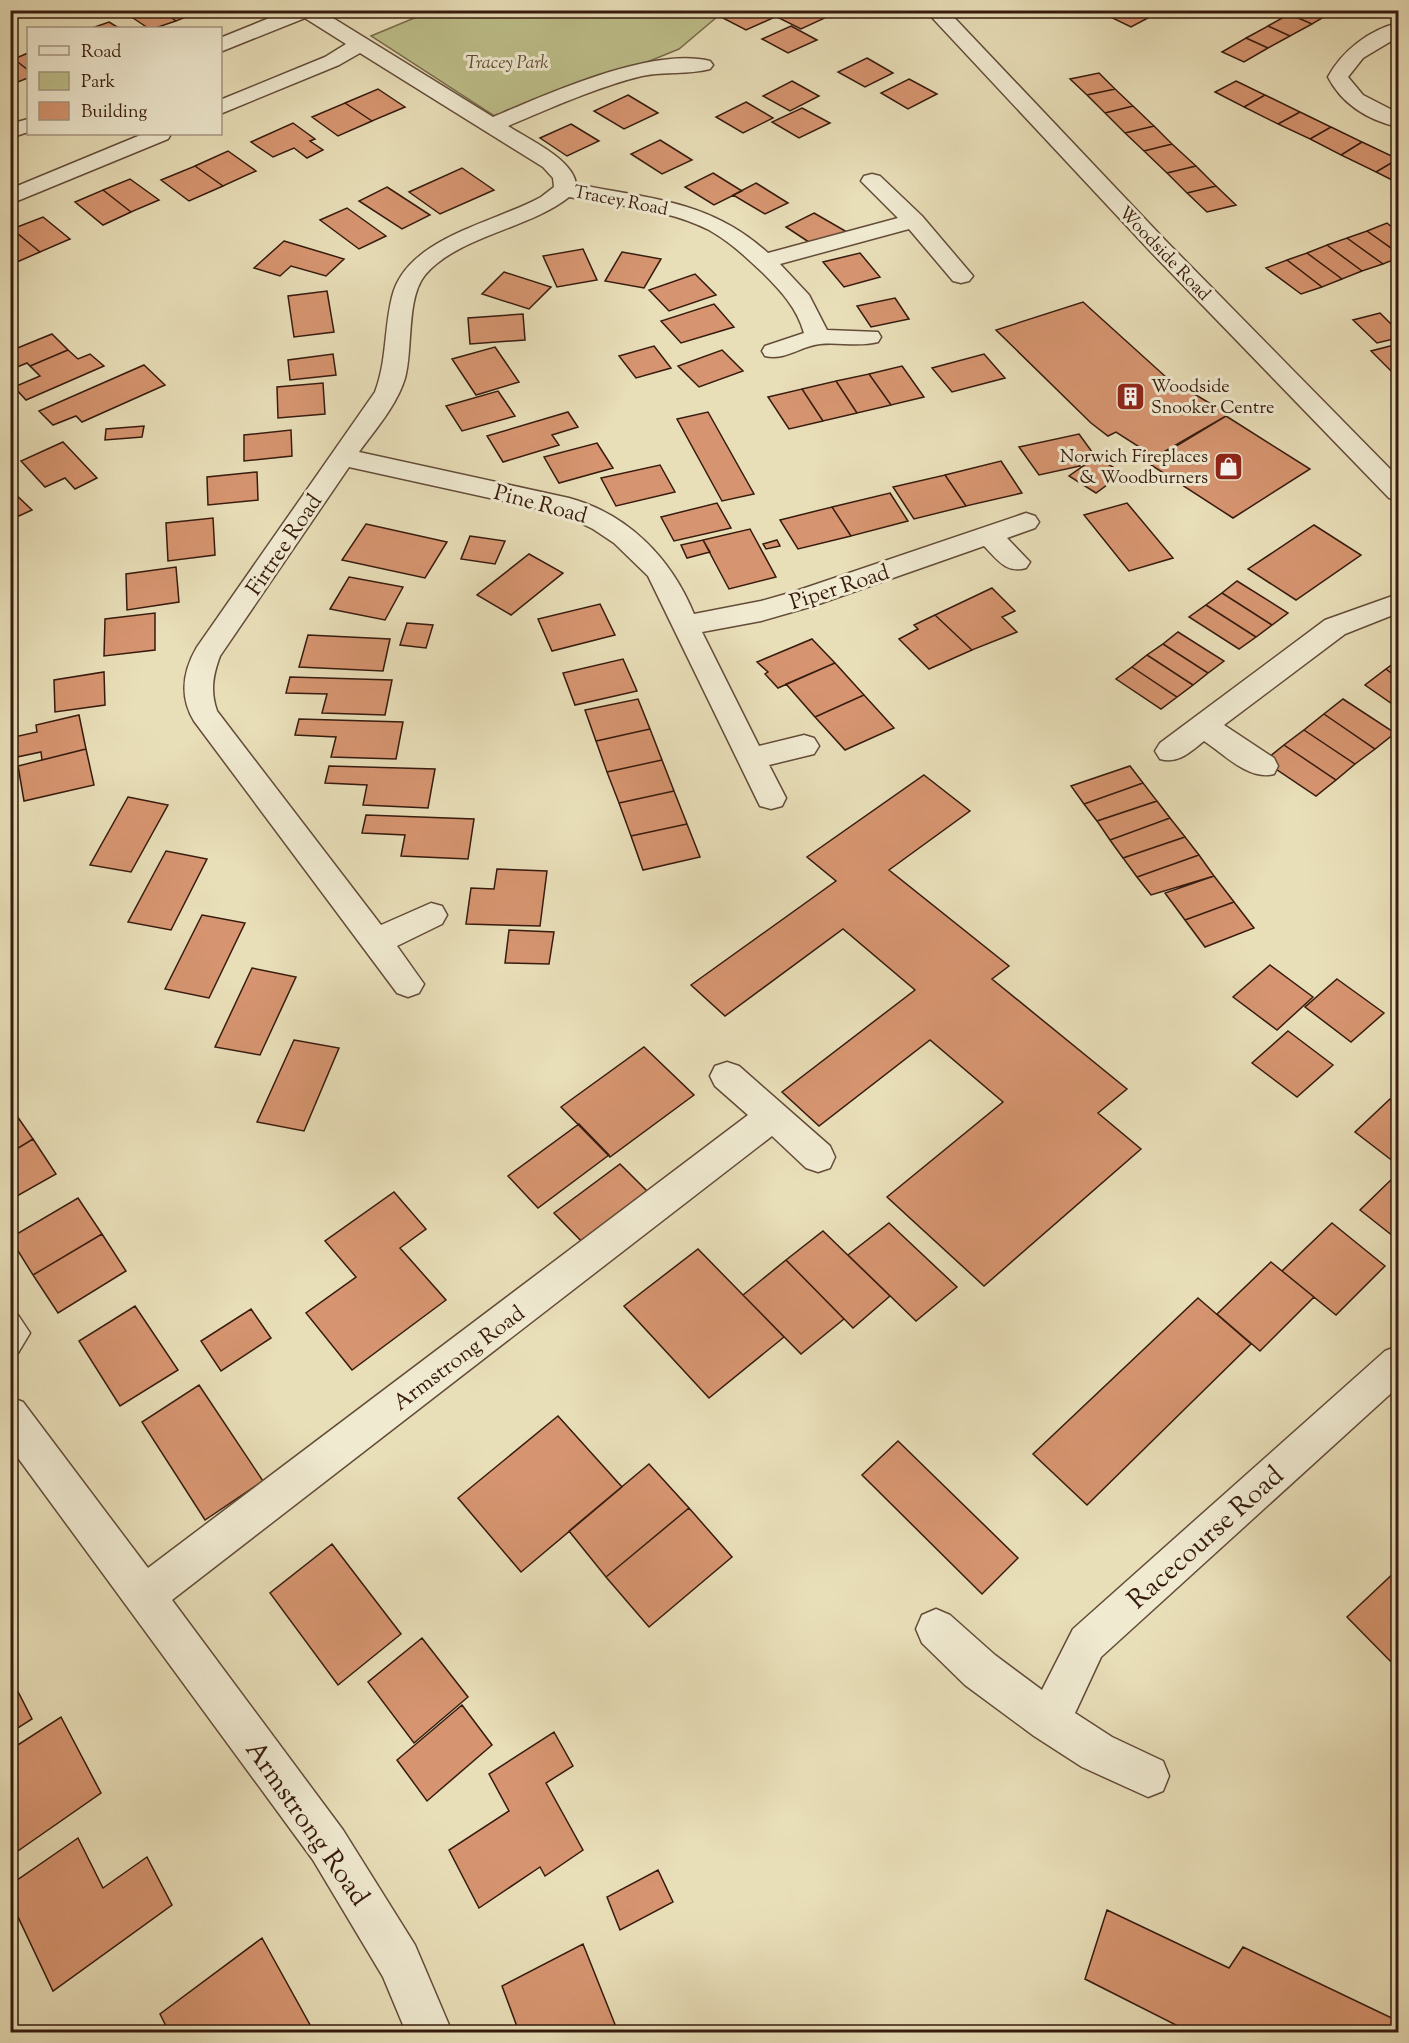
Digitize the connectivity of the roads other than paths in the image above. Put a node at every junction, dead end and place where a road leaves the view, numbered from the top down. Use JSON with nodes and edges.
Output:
{"nodes":[{"id":1,"x":935,"y":10,"type":"edge"},
{"id":2,"x":308,"y":11,"type":"edge"},
{"id":3,"x":1398,"y":29,"type":"edge"},
{"id":4,"x":361,"y":43,"type":"junction"},
{"id":5,"x":222,"y":45,"type":"edge"},
{"id":6,"x":703,"y":65,"type":"dead end"},
{"id":7,"x":222,"y":107,"type":"edge"},
{"id":8,"x":1398,"y":121,"type":"edge"},
{"id":9,"x":27,"y":125,"type":"edge"},
{"id":10,"x":493,"y":125,"type":"junction"},
{"id":11,"x":10,"y":132,"type":"edge"},
{"id":12,"x":158,"y":135,"type":"edge"},
{"id":13,"x":872,"y":181,"type":"dead end"},
{"id":14,"x":565,"y":189,"type":"junction"},
{"id":15,"x":10,"y":197,"type":"edge"},
{"id":16,"x":914,"y":221,"type":"junction"},
{"id":17,"x":763,"y":261,"type":"junction"},
{"id":18,"x":961,"y":276,"type":"dead end"},
{"id":19,"x":818,"y":337,"type":"junction"},
{"id":20,"x":869,"y":337,"type":"dead end"},
{"id":21,"x":774,"y":351,"type":"dead end"},
{"id":22,"x":342,"y":457,"type":"junction"},
{"id":23,"x":1398,"y":492,"type":"edge"},
{"id":24,"x":1026,"y":522,"type":"dead end"},
{"id":25,"x":989,"y":536,"type":"junction"},
{"id":26,"x":1016,"y":562,"type":"dead end"},
{"id":27,"x":1398,"y":603,"type":"edge"},
{"id":28,"x":685,"y":625,"type":"junction"},
{"id":29,"x":1203,"y":726,"type":"junction"},
{"id":30,"x":804,"y":746,"type":"dead end"},
{"id":31,"x":1170,"y":751,"type":"dead end"},
{"id":32,"x":751,"y":759,"type":"junction"},
{"id":33,"x":1263,"y":766,"type":"dead end"},
{"id":34,"x":771,"y":798,"type":"dead end"},
{"id":35,"x":431,"y":915,"type":"dead end"},
{"id":36,"x":377,"y":941,"type":"junction"},
{"id":37,"x":408,"y":984,"type":"dead end"},
{"id":38,"x":727,"y":1076,"type":"dead end"},
{"id":39,"x":773,"y":1116,"type":"junction"},
{"id":40,"x":818,"y":1156,"type":"dead end"},
{"id":41,"x":10,"y":1323,"type":"edge"},
{"id":42,"x":10,"y":1345,"type":"edge"},
{"id":43,"x":1395,"y":1373,"type":"edge"},
{"id":44,"x":10,"y":1415,"type":"edge"},
{"id":45,"x":143,"y":1597,"type":"junction"},
{"id":46,"x":936,"y":1629,"type":"dead end"},
{"id":47,"x":1049,"y":1721,"type":"junction"},
{"id":48,"x":1148,"y":1776,"type":"dead end"},
{"id":49,"x":429,"y":2032,"type":"edge"}],
"edges":[{"from":1,"to":23,"type":"street","name":"Woodside Road"},
{"from":2,"to":4,"type":"street","name":"Tracey Road"},
{"from":2,"to":5,"type":"street"},
{"from":3,"to":8,"type":"street"},
{"from":4,"to":7,"type":"street"},
{"from":4,"to":10,"type":"street","name":"Tracey Road"},
{"from":6,"to":10,"type":"street"},
{"from":9,"to":11,"type":"street"},
{"from":10,"to":14,"type":"street","name":"Tracey Road"},
{"from":12,"to":15,"type":"street"},
{"from":13,"to":16,"type":"street"},
{"from":14,"to":17,"type":"street","name":"Tracey Road"},
{"from":14,"to":22,"type":"street","name":"Firtree Road"},
{"from":16,"to":17,"type":"street"},
{"from":16,"to":18,"type":"street"},
{"from":17,"to":19,"type":"street","name":"Tracey Road"},
{"from":19,"to":20,"type":"street"},
{"from":19,"to":21,"type":"street"},
{"from":22,"to":28,"type":"street","name":"Pine Road"},
{"from":22,"to":36,"type":"street","name":"Firtree Road"},
{"from":24,"to":25,"type":"street","name":"Piper Road"},
{"from":25,"to":26,"type":"street"},
{"from":25,"to":28,"type":"street","name":"Piper Road"},
{"from":27,"to":29,"type":"street"},
{"from":28,"to":32,"type":"street","name":"Pine Road"},
{"from":29,"to":31,"type":"street"},
{"from":29,"to":33,"type":"street"},
{"from":30,"to":32,"type":"street"},
{"from":32,"to":34,"type":"street","name":"Pine Road"},
{"from":35,"to":36,"type":"street"},
{"from":36,"to":37,"type":"street","name":"Firtree Road"},
{"from":38,"to":39,"type":"street"},
{"from":39,"to":40,"type":"street"},
{"from":39,"to":45,"type":"street","name":"Armstrong Road"},
{"from":41,"to":42,"type":"lane"},
{"from":43,"to":47,"type":"street","name":"Racecourse Road"},
{"from":44,"to":45,"type":"street","name":"Armstrong Road"},
{"from":45,"to":49,"type":"street","name":"Armstrong Road"},
{"from":46,"to":47,"type":"street"},
{"from":47,"to":48,"type":"street"}]}
